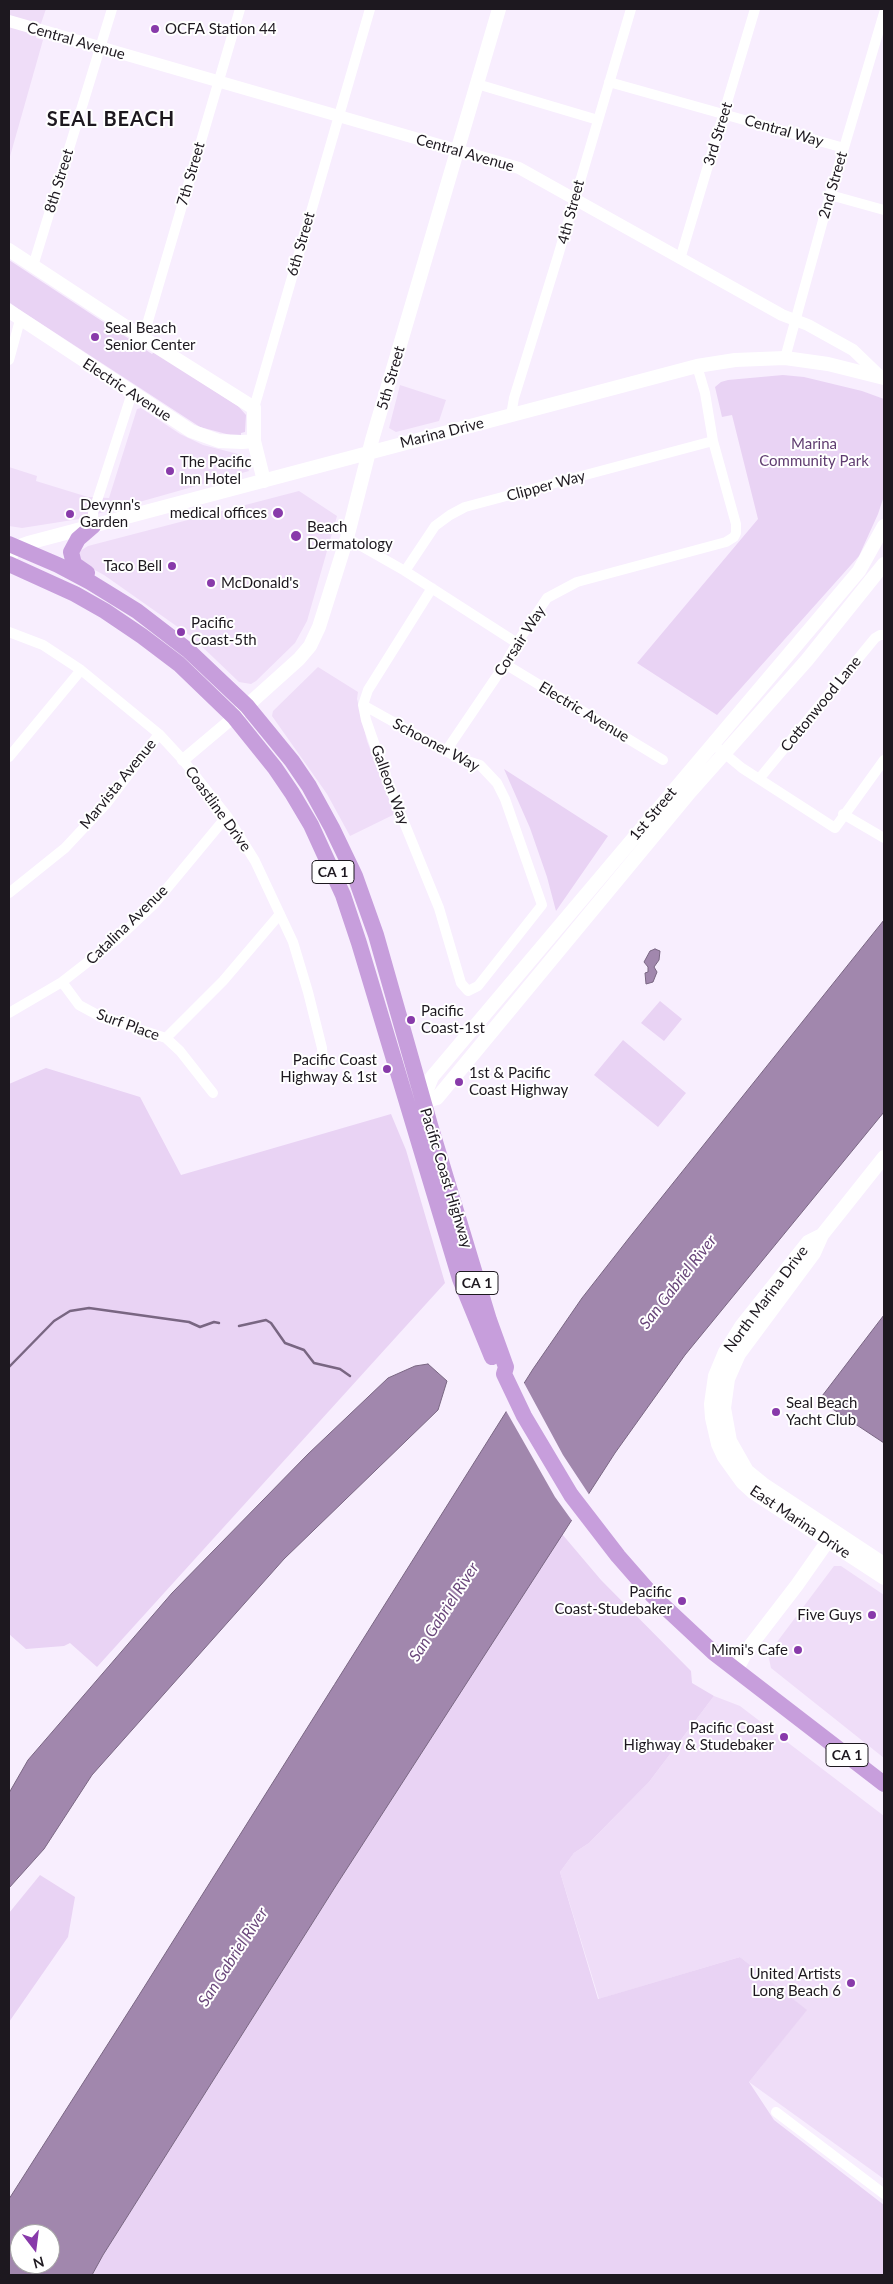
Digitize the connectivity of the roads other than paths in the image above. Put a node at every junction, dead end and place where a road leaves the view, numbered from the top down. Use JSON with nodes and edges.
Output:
{"nodes":[{"id":1,"x":112,"y":9,"type":"edge"},
{"id":2,"x":240,"y":9,"type":"edge"},
{"id":3,"x":370,"y":9,"type":"edge"},
{"id":4,"x":499,"y":9,"type":"edge"},
{"id":5,"x":631,"y":9,"type":"edge"},
{"id":6,"x":755,"y":9,"type":"edge"},
{"id":7,"x":884,"y":13,"type":"edge"},
{"id":8,"x":9,"y":21,"type":"edge"},
{"id":9,"x":100,"y":48,"type":"junction"},
{"id":10,"x":218,"y":81,"type":"junction"},
{"id":11,"x":609,"y":82,"type":"junction"},
{"id":12,"x":477,"y":84,"type":"junction"},
{"id":13,"x":724,"y":114,"type":"junction"},
{"id":14,"x":338,"y":116,"type":"junction"},
{"id":15,"x":598,"y":120,"type":"junction"},
{"id":16,"x":844,"y":148,"type":"junction"},
{"id":17,"x":458,"y":151,"type":"junction"},
{"id":18,"x":830,"y":195,"type":"junction"},
{"id":19,"x":574,"y":200,"type":"junction"},
{"id":20,"x":884,"y":210,"type":"edge"},
{"id":21,"x":9,"y":250,"type":"edge"},
{"id":22,"x":680,"y":259,"type":"junction"},
{"id":23,"x":33,"y":266,"type":"junction"},
{"id":24,"x":14,"y":316,"type":"edge"},
{"id":25,"x":796,"y":320,"type":"junction"},
{"id":26,"x":143,"y":338,"type":"junction"},
{"id":27,"x":785,"y":358,"type":"junction"},
{"id":28,"x":9,"y":360,"type":"edge"},
{"id":29,"x":697,"y":366,"type":"junction"},
{"id":30,"x":883,"y":378,"type":"edge"},
{"id":31,"x":132,"y":393,"type":"junction"},
{"id":32,"x":254,"y":408,"type":"junction"},
{"id":33,"x":511,"y":415,"type":"junction"},
{"id":34,"x":254,"y":441,"type":"junction"},
{"id":35,"x":713,"y":441,"type":"junction"},
{"id":36,"x":369,"y":453,"type":"junction"},
{"id":37,"x":264,"y":481,"type":"junction"},
{"id":38,"x":93,"y":526,"type":"junction"},
{"id":39,"x":884,"y":526,"type":"edge"},
{"id":40,"x":347,"y":538,"type":"junction"},
{"id":41,"x":12,"y":549,"type":"edge"},
{"id":42,"x":9,"y":564,"type":"edge"},
{"id":43,"x":884,"y":564,"type":"edge"},
{"id":44,"x":405,"y":571,"type":"junction"},
{"id":45,"x":432,"y":588,"type":"junction"},
{"id":46,"x":137,"y":611,"type":"junction"},
{"id":47,"x":9,"y":632,"type":"edge"},
{"id":48,"x":884,"y":635,"type":"edge"},
{"id":49,"x":517,"y":643,"type":"junction"},
{"id":50,"x":190,"y":651,"type":"junction"},
{"id":51,"x":178,"y":664,"type":"junction"},
{"id":52,"x":505,"y":664,"type":"junction"},
{"id":53,"x":80,"y":670,"type":"junction"},
{"id":54,"x":363,"y":705,"type":"junction"},
{"id":55,"x":247,"y":706,"type":"junction"},
{"id":56,"x":234,"y":717,"type":"junction"},
{"id":57,"x":159,"y":734,"type":"junction"},
{"id":58,"x":713,"y":744,"type":"junction"},
{"id":59,"x":446,"y":751,"type":"junction"},
{"id":60,"x":725,"y":753,"type":"junction"},
{"id":61,"x":9,"y":757,"type":"edge"},
{"id":62,"x":183,"y":760,"type":"junction"},
{"id":63,"x":663,"y":760,"type":"dead end"},
{"id":64,"x":884,"y":760,"type":"edge"},
{"id":65,"x":759,"y":779,"type":"junction"},
{"id":66,"x":843,"y":814,"type":"junction"},
{"id":67,"x":227,"y":816,"type":"junction"},
{"id":68,"x":884,"y":838,"type":"edge"},
{"id":69,"x":9,"y":893,"type":"edge"},
{"id":70,"x":542,"y":905,"type":"joint"},
{"id":71,"x":280,"y":914,"type":"junction"},
{"id":72,"x":62,"y":982,"type":"junction"},
{"id":73,"x":9,"y":1013,"type":"edge"},
{"id":74,"x":166,"y":1038,"type":"junction"},
{"id":75,"x":323,"y":1064,"type":"dead end"},
{"id":76,"x":213,"y":1093,"type":"dead end"},
{"id":77,"x":423,"y":1102,"type":"junction"},
{"id":78,"x":410,"y":1115,"type":"junction"},
{"id":79,"x":884,"y":1157,"type":"edge"},
{"id":80,"x":505,"y":1376,"type":"junction"},
{"id":81,"x":729,"y":1454,"type":"joint"},
{"id":82,"x":831,"y":1536,"type":"junction"},
{"id":83,"x":884,"y":1564,"type":"edge"},
{"id":84,"x":884,"y":1578,"type":"edge"},
{"id":85,"x":736,"y":1671,"type":"junction"},
{"id":86,"x":884,"y":1784,"type":"edge"},
{"id":87,"x":776,"y":2112,"type":"dead end"},
{"id":88,"x":884,"y":2194,"type":"edge"}],
"edges":[{"from":1,"to":9,"type":"street","name":"8th Street"},
{"from":2,"to":10,"type":"street","name":"7th Street"},
{"from":3,"to":14,"type":"street","name":"6th Street"},
{"from":4,"to":12,"type":"main road","name":"5th Street"},
{"from":5,"to":11,"type":"street","name":"4th Street"},
{"from":6,"to":13,"type":"street","name":"3rd Street"},
{"from":7,"to":16,"type":"street","name":"2nd Street"},
{"from":8,"to":9,"type":"street","name":"Central Avenue"},
{"from":9,"to":10,"type":"street","name":"Central Avenue"},
{"from":9,"to":23,"type":"street","name":"8th Street"},
{"from":10,"to":14,"type":"street","name":"Central Avenue"},
{"from":10,"to":26,"type":"street","name":"7th Street"},
{"from":11,"to":13,"type":"street","name":"Central Way"},
{"from":11,"to":15,"type":"street","name":"4th Street"},
{"from":12,"to":15,"type":"street"},
{"from":12,"to":17,"type":"main road","name":"5th Street"},
{"from":13,"to":16,"type":"street","name":"Central Way"},
{"from":13,"to":22,"type":"street","name":"3rd Street"},
{"from":14,"to":17,"type":"street","name":"Central Avenue"},
{"from":14,"to":32,"type":"street","name":"6th Street"},
{"from":15,"to":19,"type":"street","name":"4th Street"},
{"from":16,"to":18,"type":"street","name":"2nd Street"},
{"from":17,"to":19,"type":"street","name":"Central Avenue"},
{"from":17,"to":36,"type":"main road","name":"5th Street"},
{"from":18,"to":20,"type":"street"},
{"from":18,"to":25,"type":"street","name":"2nd Street"},
{"from":19,"to":22,"type":"street","name":"Central Avenue"},
{"from":19,"to":33,"type":"street","name":"4th Street"},
{"from":21,"to":23,"type":"main road"},
{"from":22,"to":25,"type":"street","name":"Central Avenue"},
{"from":23,"to":26,"type":"main road"},
{"from":24,"to":28,"type":"street"},
{"from":24,"to":31,"type":"main road","name":"Electric Avenue"},
{"from":25,"to":27,"type":"street","name":"2nd Street"},
{"from":25,"to":30,"type":"street","name":"Central Avenue"},
{"from":26,"to":32,"type":"main road"},
{"from":27,"to":29,"type":"main road","name":"Marina Drive"},
{"from":27,"to":30,"type":"main road","name":"Marina Drive"},
{"from":29,"to":33,"type":"main road","name":"Marina Drive"},
{"from":29,"to":35,"type":"street"},
{"from":31,"to":34,"type":"main road","name":"Electric Avenue"},
{"from":31,"to":38,"type":"street"},
{"from":32,"to":34,"type":"main road","name":"6th Street"},
{"from":33,"to":36,"type":"main road","name":"Marina Drive"},
{"from":34,"to":37,"type":"main road","name":"6th Street"},
{"from":35,"to":44,"type":"street","name":"Clipper Way"},
{"from":35,"to":49,"type":"street","name":"Corsair Way"},
{"from":36,"to":37,"type":"main road","name":"Marina Drive"},
{"from":36,"to":40,"type":"main road","name":"5th Street"},
{"from":37,"to":38,"type":"main road","name":"Marina Drive"},
{"from":38,"to":41,"type":"main road","name":"Marina Drive"},
{"from":38,"to":46,"type":"highway"},
{"from":39,"to":58,"type":"main road","name":"1st Street"},
{"from":40,"to":44,"type":"street"},
{"from":40,"to":55,"type":"main road","name":"5th Street"},
{"from":41,"to":46,"type":"highway","name":"Pacific Coast Highway","number":"CA 1"},
{"from":42,"to":51,"type":"highway","name":"Pacific Coast Highway","number":"CA 1"},
{"from":43,"to":60,"type":"main road","name":"1st Street"},
{"from":44,"to":45,"type":"street"},
{"from":45,"to":49,"type":"street"},
{"from":45,"to":54,"type":"street"},
{"from":46,"to":50,"type":"highway","name":"Pacific Coast Highway","number":"CA 1"},
{"from":47,"to":53,"type":"street","name":"Coastline Drive"},
{"from":48,"to":65,"type":"street","name":"Cottonwood Lane"},
{"from":49,"to":52,"type":"street","name":"Corsair Way"},
{"from":50,"to":51,"type":"highway"},
{"from":50,"to":55,"type":"highway","name":"Pacific Coast Highway","number":"CA 1"},
{"from":51,"to":56,"type":"highway","name":"Pacific Coast Highway","number":"CA 1"},
{"from":52,"to":59,"type":"street","name":"Corsair Way"},
{"from":52,"to":63,"type":"street","name":"Electric Avenue"},
{"from":53,"to":57,"type":"street","name":"Coastline Drive"},
{"from":53,"to":61,"type":"street"},
{"from":54,"to":59,"type":"street","name":"Schooner Way"},
{"from":54,"to":70,"type":"street","name":"Galleon Way"},
{"from":55,"to":56,"type":"main road","name":"5th Street"},
{"from":55,"to":77,"type":"highway","name":"Pacific Coast Highway","number":"CA 1"},
{"from":56,"to":62,"type":"street"},
{"from":56,"to":78,"type":"highway","name":"Pacific Coast Highway","number":"CA 1"},
{"from":57,"to":62,"type":"street","name":"Coastline Drive"},
{"from":57,"to":69,"type":"street","name":"Marvista Avenue"},
{"from":58,"to":60,"type":"street"},
{"from":58,"to":77,"type":"main road","name":"1st Street"},
{"from":59,"to":70,"type":"street","name":"Schooner Way"},
{"from":60,"to":65,"type":"street"},
{"from":60,"to":77,"type":"main road","name":"1st Street"},
{"from":62,"to":67,"type":"street","name":"Coastline Drive"},
{"from":64,"to":66,"type":"street"},
{"from":65,"to":66,"type":"street"},
{"from":66,"to":68,"type":"street"},
{"from":67,"to":71,"type":"street","name":"Coastline Drive"},
{"from":67,"to":72,"type":"street","name":"Catalina Avenue"},
{"from":71,"to":74,"type":"street"},
{"from":71,"to":75,"type":"street","name":"Coastline Drive"},
{"from":72,"to":73,"type":"street","name":"Catalina Avenue"},
{"from":72,"to":74,"type":"street","name":"Surf Place"},
{"from":74,"to":76,"type":"street","name":"Surf Place"},
{"from":77,"to":78,"type":"main road","name":"1st Street"},
{"from":77,"to":80,"type":"highway","name":"Pacific Coast Highway","number":"CA 1"},
{"from":78,"to":80,"type":"highway","name":"Pacific Coast Highway","number":"CA 1"},
{"from":79,"to":81,"type":"main road","name":"North Marina Drive"},
{"from":80,"to":85,"type":"highway","number":"CA 1"},
{"from":81,"to":82,"type":"main road","name":"East Marina Drive"},
{"from":82,"to":83,"type":"main road","name":"East Marina Drive"},
{"from":82,"to":84,"type":"main road","name":"East Marina Drive"},
{"from":82,"to":85,"type":"main road"},
{"from":85,"to":86,"type":"highway","number":"CA 1"},
{"from":87,"to":88,"type":"street"}]}
